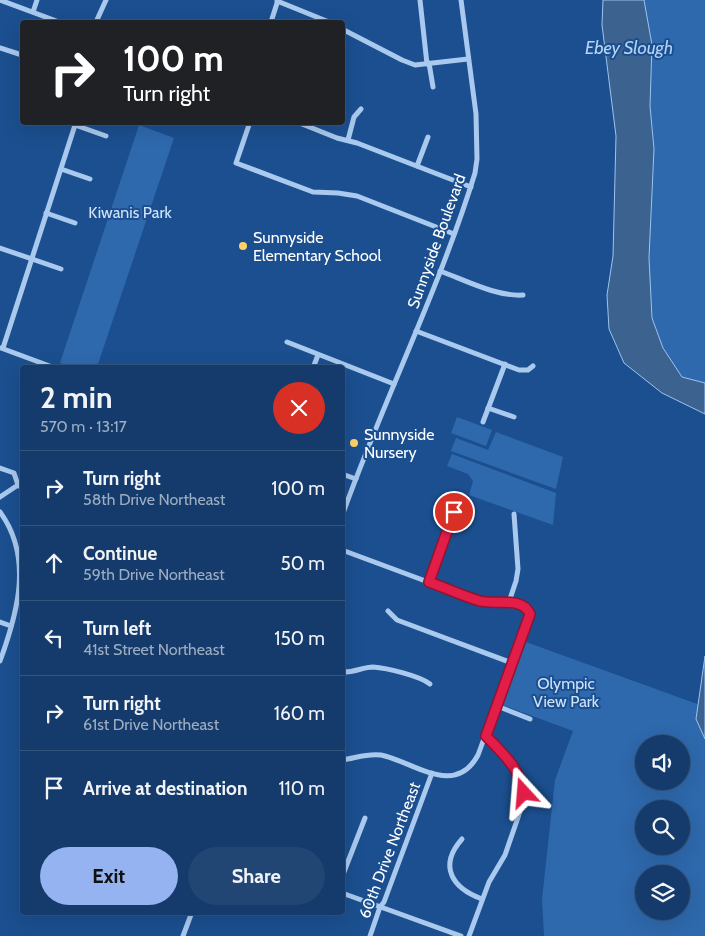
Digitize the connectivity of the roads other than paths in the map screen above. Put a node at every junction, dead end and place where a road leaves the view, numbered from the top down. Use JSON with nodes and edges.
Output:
{"nodes":[{"id":1,"x":0,"y":0,"type":"edge"},
{"id":2,"x":38,"y":0,"type":"edge"},
{"id":3,"x":106,"y":0,"type":"edge"},
{"id":4,"x":420,"y":0,"type":"edge"},
{"id":5,"x":461,"y":0,"type":"edge"},
{"id":6,"x":278,"y":1,"type":"edge"},
{"id":7,"x":33,"y":12,"type":"junction"},
{"id":8,"x":54,"y":20,"type":"edge"},
{"id":9,"x":97,"y":20,"type":"edge"},
{"id":10,"x":271,"y":20,"type":"edge"},
{"id":11,"x":319,"y":20,"type":"edge"},
{"id":12,"x":345,"y":31,"type":"edge"},
{"id":13,"x":0,"y":48,"type":"edge"},
{"id":14,"x":20,"y":54,"type":"edge"},
{"id":15,"x":468,"y":59,"type":"junction"},
{"id":16,"x":428,"y":64,"type":"junction"},
{"id":17,"x":433,"y":87,"type":"dead end"},
{"id":18,"x":361,"y":109,"type":"dead end"},
{"id":19,"x":76,"y":125,"type":"edge"},
{"id":20,"x":78,"y":125,"type":"edge"},
{"id":21,"x":249,"y":125,"type":"edge"},
{"id":22,"x":304,"y":125,"type":"edge"},
{"id":23,"x":106,"y":136,"type":"dead end"},
{"id":24,"x":428,"y":137,"type":"dead end"},
{"id":25,"x":348,"y":140,"type":"junction"},
{"id":26,"x":417,"y":166,"type":"junction"},
{"id":27,"x":61,"y":169,"type":"junction"},
{"id":28,"x":90,"y":179,"type":"dead end"},
{"id":29,"x":471,"y":187,"type":"junction"},
{"id":30,"x":46,"y":213,"type":"junction"},
{"id":31,"x":75,"y":223,"type":"dead end"},
{"id":32,"x":454,"y":234,"type":"junction"},
{"id":33,"x":0,"y":248,"type":"edge"},
{"id":34,"x":31,"y":259,"type":"junction"},
{"id":35,"x":61,"y":269,"type":"dead end"},
{"id":36,"x":440,"y":271,"type":"junction"},
{"id":37,"x":523,"y":295,"type":"dead end"},
{"id":38,"x":416,"y":331,"type":"junction"},
{"id":39,"x":287,"y":342,"type":"dead end"},
{"id":40,"x":2,"y":348,"type":"edge"},
{"id":41,"x":318,"y":355,"type":"junction"},
{"id":42,"x":504,"y":364,"type":"junction"},
{"id":43,"x":47,"y":365,"type":"edge"},
{"id":44,"x":314,"y":365,"type":"edge"},
{"id":45,"x":344,"y":365,"type":"edge"},
{"id":46,"x":345,"y":365,"type":"edge"},
{"id":47,"x":533,"y":366,"type":"dead end"},
{"id":48,"x":394,"y":384,"type":"junction"},
{"id":49,"x":488,"y":408,"type":"junction"},
{"id":50,"x":514,"y":417,"type":"dead end"},
{"id":51,"x":483,"y":422,"type":"dead end"},
{"id":52,"x":0,"y":468,"type":"edge"},
{"id":53,"x":345,"y":475,"type":"edge"},
{"id":54,"x":356,"y":479,"type":"junction"},
{"id":55,"x":20,"y":486,"type":"edge"},
{"id":56,"x":461,"y":495,"type":"dead end"},
{"id":57,"x":0,"y":497,"type":"edge"},
{"id":58,"x":345,"y":508,"type":"edge"},
{"id":59,"x":0,"y":512,"type":"edge"},
{"id":60,"x":514,"y":514,"type":"dead end"},
{"id":61,"x":345,"y":551,"type":"edge"},
{"id":62,"x":429,"y":582,"type":"junction"},
{"id":63,"x":509,"y":602,"type":"junction"},
{"id":64,"x":388,"y":611,"type":"dead end"},
{"id":65,"x":0,"y":622,"type":"edge"},
{"id":66,"x":11,"y":626,"type":"junction"},
{"id":67,"x":0,"y":661,"type":"edge"},
{"id":68,"x":512,"y":663,"type":"junction"},
{"id":69,"x":345,"y":672,"type":"edge"},
{"id":70,"x":430,"y":684,"type":"dead end"},
{"id":71,"x":497,"y":706,"type":"junction"},
{"id":72,"x":530,"y":719,"type":"dead end"},
{"id":73,"x":486,"y":736,"type":"junction"},
{"id":74,"x":345,"y":759,"type":"edge"},
{"id":75,"x":432,"y":773,"type":"junction"},
{"id":76,"x":365,"y":818,"type":"dead end"},
{"id":77,"x":462,"y":839,"type":"dead end"},
{"id":78,"x":345,"y":869,"type":"edge"},
{"id":79,"x":345,"y":894,"type":"edge"},
{"id":80,"x":482,"y":899,"type":"junction"},
{"id":81,"x":380,"y":907,"type":"junction"},
{"id":82,"x":191,"y":915,"type":"edge"},
{"id":83,"x":184,"y":936,"type":"edge"},
{"id":84,"x":370,"y":936,"type":"edge"},
{"id":85,"x":461,"y":936,"type":"edge"},
{"id":86,"x":469,"y":936,"type":"edge"}],
"edges":[{"from":1,"to":7,"type":"street"},
{"from":2,"to":7,"type":"street"},
{"from":3,"to":9,"type":"street"},
{"from":4,"to":16,"type":"street"},
{"from":5,"to":15,"type":"street","name":"Sunnyside Boulevard"},
{"from":6,"to":10,"type":"street"},
{"from":6,"to":11,"type":"street"},
{"from":7,"to":8,"type":"street"},
{"from":12,"to":16,"type":"street"},
{"from":13,"to":14,"type":"street"},
{"from":15,"to":16,"type":"street"},
{"from":15,"to":29,"type":"street","name":"Sunnyside Boulevard"},
{"from":16,"to":17,"type":"street"},
{"from":18,"to":25,"type":"street"},
{"from":19,"to":27,"type":"street"},
{"from":20,"to":23,"type":"street"},
{"from":21,"to":32,"type":"street"},
{"from":22,"to":25,"type":"street"},
{"from":24,"to":26,"type":"street"},
{"from":25,"to":26,"type":"street"},
{"from":26,"to":29,"type":"street"},
{"from":27,"to":28,"type":"street"},
{"from":27,"to":30,"type":"street"},
{"from":29,"to":32,"type":"street","name":"Sunnyside Boulevard"},
{"from":30,"to":31,"type":"street"},
{"from":30,"to":34,"type":"street"},
{"from":32,"to":36,"type":"street","name":"Sunnyside Boulevard"},
{"from":33,"to":34,"type":"street"},
{"from":34,"to":35,"type":"street"},
{"from":34,"to":40,"type":"street"},
{"from":36,"to":37,"type":"street"},
{"from":36,"to":38,"type":"street","name":"Sunnyside Boulevard"},
{"from":38,"to":42,"type":"street"},
{"from":38,"to":48,"type":"street","name":"Sunnyside Boulevard"},
{"from":39,"to":41,"type":"street"},
{"from":40,"to":43,"type":"street"},
{"from":41,"to":44,"type":"street"},
{"from":41,"to":45,"type":"street"},
{"from":42,"to":47,"type":"street"},
{"from":42,"to":49,"type":"street"},
{"from":46,"to":48,"type":"street"},
{"from":48,"to":54,"type":"street","name":"Sunnyside Boulevard"},
{"from":49,"to":50,"type":"street"},
{"from":49,"to":51,"type":"street"},
{"from":52,"to":55,"type":"street"},
{"from":53,"to":54,"type":"street"},
{"from":54,"to":58,"type":"street","name":"Sunnyside Boulevard"},
{"from":55,"to":57,"type":"street"},
{"from":56,"to":62,"type":"street"},
{"from":59,"to":66,"type":"street"},
{"from":60,"to":63,"type":"street"},
{"from":61,"to":62,"type":"street"},
{"from":62,"to":63,"type":"street"},
{"from":63,"to":68,"type":"street"},
{"from":64,"to":68,"type":"street"},
{"from":65,"to":66,"type":"street"},
{"from":66,"to":67,"type":"street"},
{"from":68,"to":71,"type":"street"},
{"from":69,"to":70,"type":"street"},
{"from":71,"to":72,"type":"street"},
{"from":71,"to":73,"type":"street"},
{"from":73,"to":75,"type":"street"},
{"from":73,"to":80,"type":"street"},
{"from":74,"to":75,"type":"street"},
{"from":75,"to":81,"type":"street","name":"60th Drive Northeast"},
{"from":76,"to":78,"type":"street"},
{"from":77,"to":80,"type":"street"},
{"from":79,"to":81,"type":"street"},
{"from":80,"to":86,"type":"street"},
{"from":81,"to":84,"type":"street","name":"60th Drive Northeast"},
{"from":81,"to":85,"type":"street"},
{"from":82,"to":83,"type":"street"}]}
